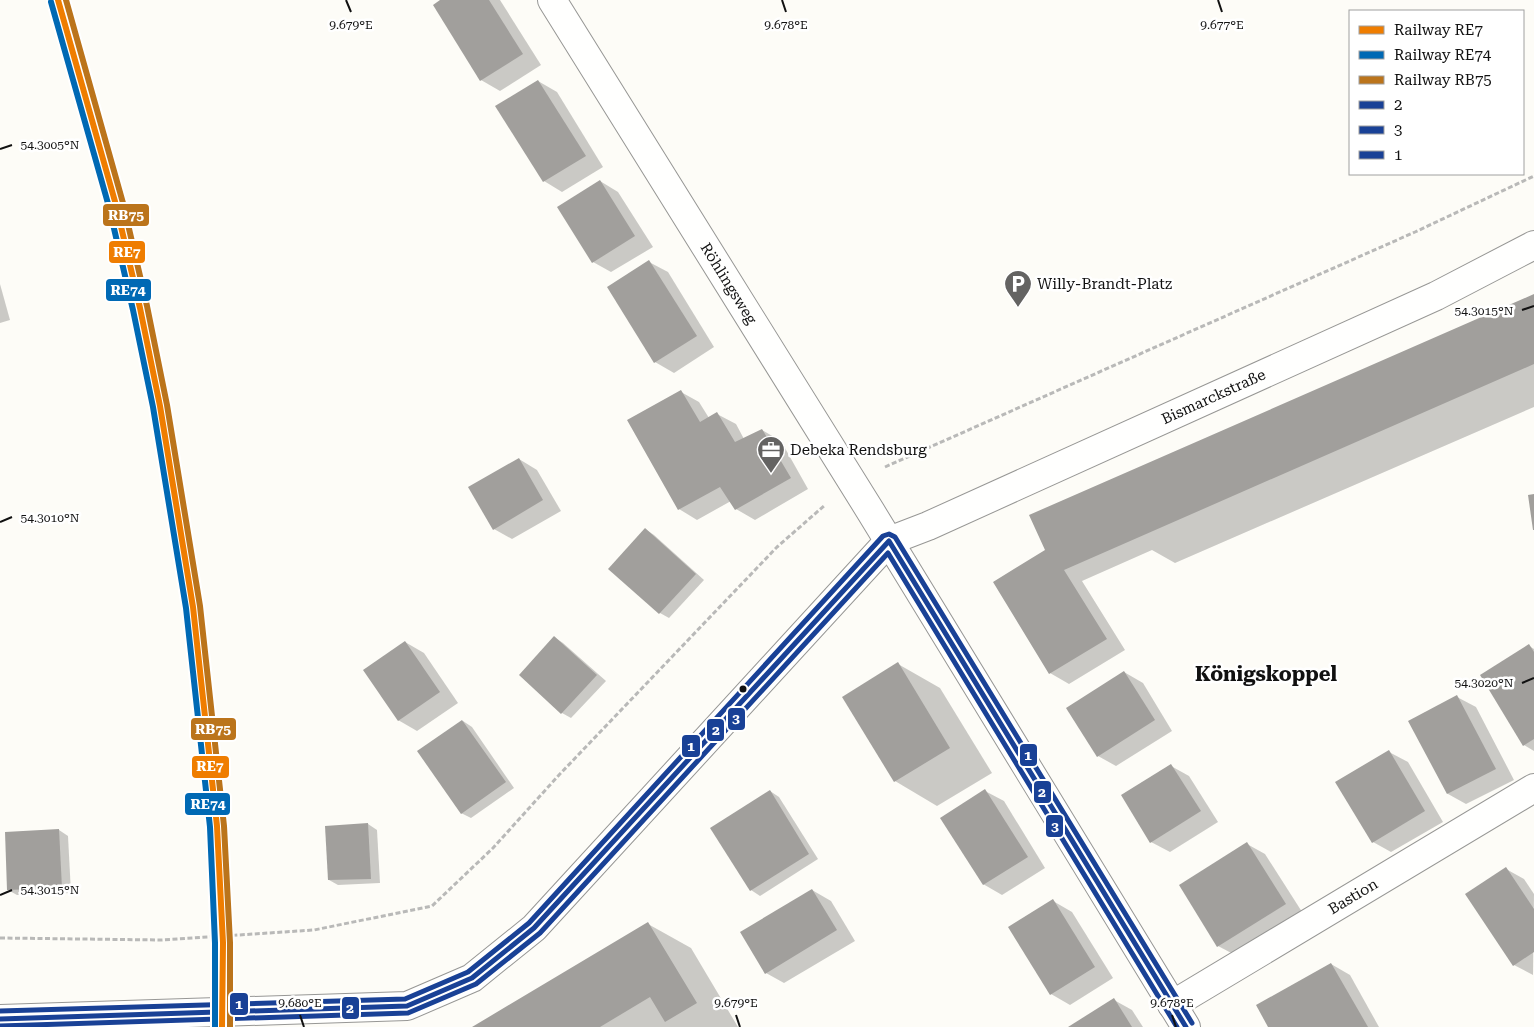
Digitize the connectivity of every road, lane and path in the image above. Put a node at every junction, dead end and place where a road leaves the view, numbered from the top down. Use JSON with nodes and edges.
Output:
{"nodes":[{"id":1,"x":552,"y":0,"type":"edge"},
{"id":2,"x":1534,"y":176,"type":"edge"},
{"id":3,"x":1534,"y":245,"type":"edge"},
{"id":4,"x":852,"y":482,"type":"junction"},
{"id":5,"x":889,"y":541,"type":"junction"},
{"id":6,"x":1534,"y":788,"type":"edge"},
{"id":7,"x":0,"y":938,"type":"edge"},
{"id":8,"x":1179,"y":1016,"type":"edge"},
{"id":9,"x":412,"y":1017,"type":"edge"},
{"id":10,"x":0,"y":1019,"type":"edge"}],
"edges":[{"from":1,"to":4,"type":"street","name":"Röhlingsweg"},
{"from":2,"to":4,"type":"path"},
{"from":3,"to":5,"type":"street","name":"Bismarckstraße"},
{"from":4,"to":5,"type":"street","name":"Röhlingsweg"},
{"from":4,"to":7,"type":"path"},
{"from":5,"to":8,"type":"street","name":"Röhlingsweg"},
{"from":5,"to":9,"type":"street"},
{"from":6,"to":8,"type":"street","name":"Bastion"},
{"from":9,"to":10,"type":"street"}]}
